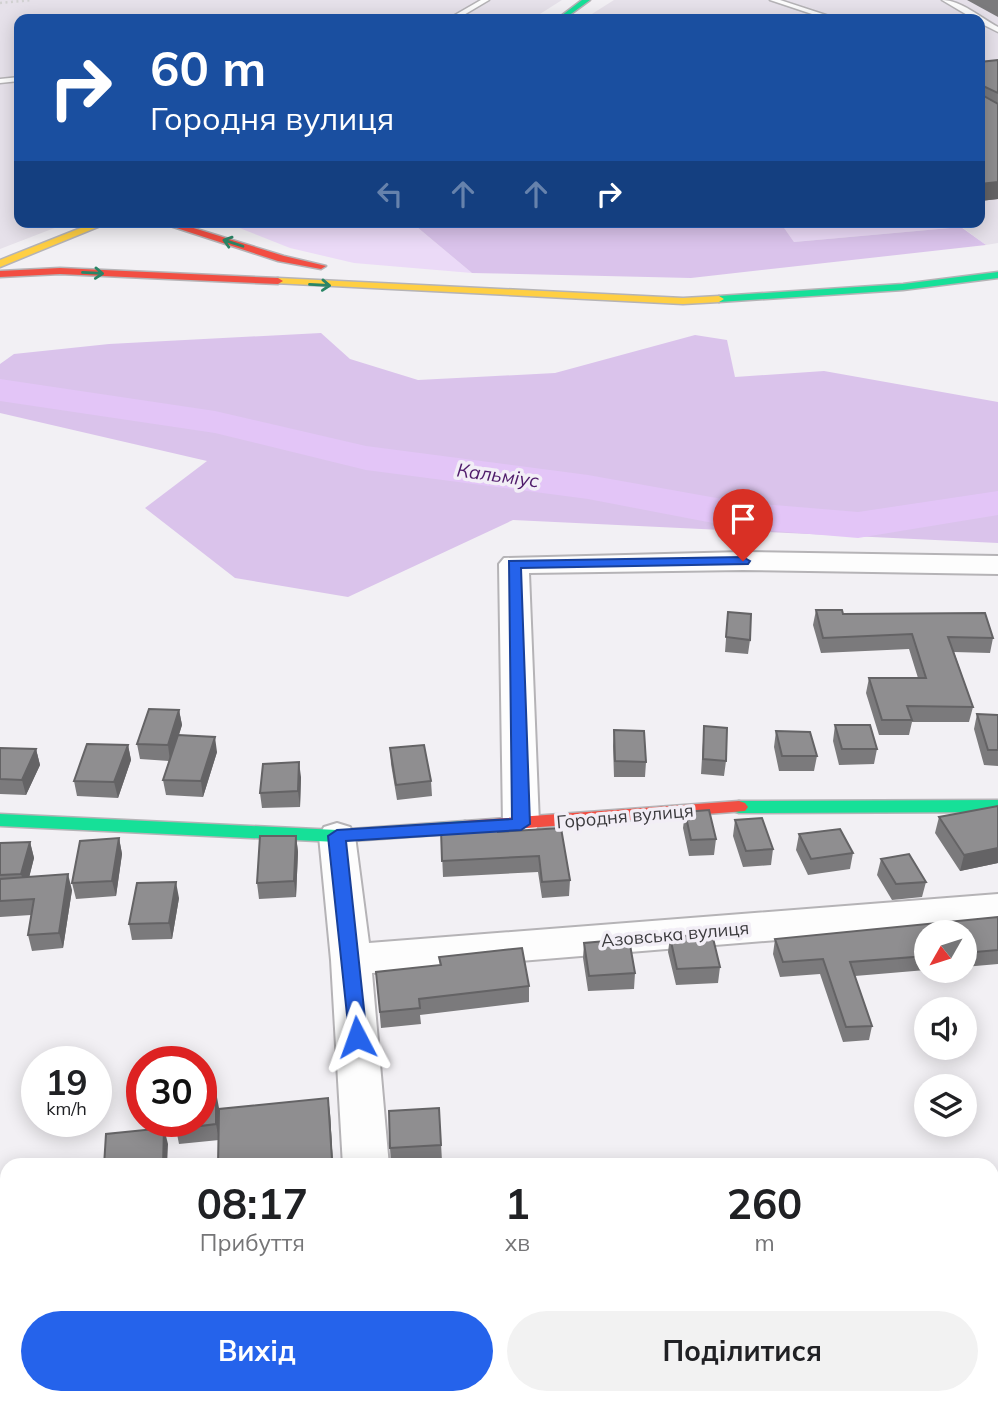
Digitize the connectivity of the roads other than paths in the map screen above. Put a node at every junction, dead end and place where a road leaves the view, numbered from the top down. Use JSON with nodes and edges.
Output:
{"nodes":[{"id":1,"x":486,"y":0,"type":"edge"},
{"id":2,"x":587,"y":0,"type":"edge"},
{"id":3,"x":773,"y":0,"type":"edge"},
{"id":4,"x":945,"y":0,"type":"edge"},
{"id":5,"x":461,"y":14,"type":"edge"},
{"id":6,"x":567,"y":14,"type":"edge"},
{"id":7,"x":818,"y":14,"type":"edge"},
{"id":8,"x":971,"y":14,"type":"edge"},
{"id":9,"x":90,"y":228,"type":"edge"},
{"id":10,"x":183,"y":228,"type":"edge"},
{"id":11,"x":198,"y":228,"type":"edge"},
{"id":12,"x":206,"y":235,"type":"junction"},
{"id":13,"x":45,"y":246,"type":"junction"},
{"id":14,"x":0,"y":264,"type":"edge"},
{"id":15,"x":60,"y":271,"type":"junction"},
{"id":16,"x":0,"y":274,"type":"edge"},
{"id":17,"x":998,"y":275,"type":"edge"},
{"id":18,"x":468,"y":291,"type":"junction"},
{"id":19,"x":998,"y":565,"type":"edge"},
{"id":20,"x":998,"y":806,"type":"edge"},
{"id":21,"x":0,"y":820,"type":"edge"},
{"id":22,"x":521,"y":824,"type":"junction"},
{"id":23,"x":337,"y":836,"type":"junction"},
{"id":24,"x":998,"y":908,"type":"edge"},
{"id":25,"x":351,"y":960,"type":"junction"},
{"id":26,"x":365,"y":1158,"type":"edge"}],
"edges":[{"from":1,"to":5,"type":"lane"},
{"from":2,"to":6,"type":"street"},
{"from":3,"to":7,"type":"lane"},
{"from":4,"to":8,"type":"lane"},
{"from":9,"to":13,"type":"street"},
{"from":10,"to":12,"type":"street"},
{"from":11,"to":12,"type":"street"},
{"from":18,"to":12,"type":"street","one_way":true},
{"from":13,"to":14,"type":"street"},
{"from":13,"to":15,"type":"street"},
{"from":15,"to":16,"type":"street"},
{"from":15,"to":18,"type":"street","one_way":true},
{"from":17,"to":18,"type":"street"},
{"from":19,"to":22,"type":"street"},
{"from":20,"to":22,"type":"street","name":"Городня вулиця"},
{"from":21,"to":23,"type":"street","name":"Городня вулиця"},
{"from":22,"to":23,"type":"street","name":"Городня вулиця"},
{"from":23,"to":25,"type":"street"},
{"from":24,"to":25,"type":"street","name":"Азовська вулиця"},
{"from":25,"to":26,"type":"street"}]}
